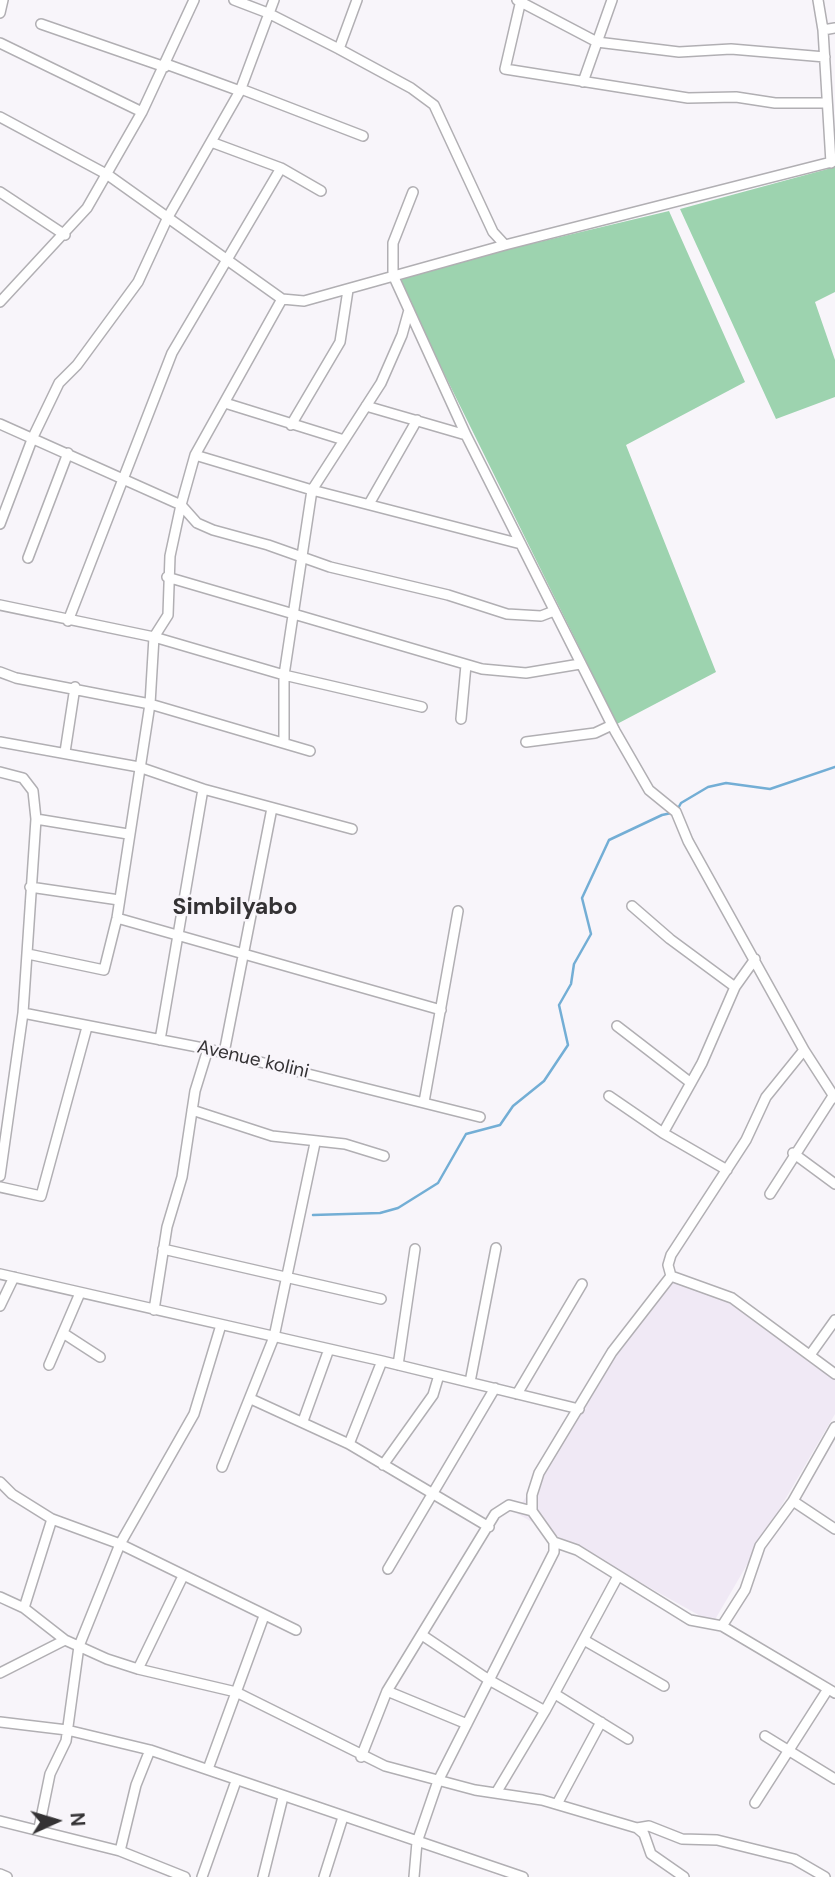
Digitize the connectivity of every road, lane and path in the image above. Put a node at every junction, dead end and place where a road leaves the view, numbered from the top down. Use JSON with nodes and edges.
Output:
{"nodes":[{"id":1,"x":3,"y":0,"type":"edge"},
{"id":2,"x":194,"y":0,"type":"edge"},
{"id":3,"x":234,"y":0,"type":"edge"},
{"id":4,"x":274,"y":0,"type":"edge"},
{"id":5,"x":357,"y":0,"type":"edge"},
{"id":6,"x":519,"y":0,"type":"edge"},
{"id":7,"x":612,"y":0,"type":"edge"},
{"id":8,"x":818,"y":0,"type":"edge"},
{"id":9,"x":0,"y":13,"type":"edge"},
{"id":10,"x":268,"y":13,"type":"junction"},
{"id":11,"x":41,"y":24,"type":"dead end"},
{"id":12,"x":835,"y":28,"type":"edge"},
{"id":13,"x":823,"y":30,"type":"junction"},
{"id":14,"x":597,"y":42,"type":"junction"},
{"id":15,"x":0,"y":43,"type":"edge"},
{"id":16,"x":339,"y":50,"type":"junction"},
{"id":17,"x":825,"y":57,"type":"junction"},
{"id":18,"x":165,"y":66,"type":"junction"},
{"id":19,"x":583,"y":82,"type":"junction"},
{"id":20,"x":240,"y":90,"type":"junction"},
{"id":21,"x":827,"y":103,"type":"junction"},
{"id":22,"x":142,"y":112,"type":"junction"},
{"id":23,"x":0,"y":117,"type":"edge"},
{"id":24,"x":363,"y":136,"type":"dead end"},
{"id":25,"x":211,"y":142,"type":"junction"},
{"id":26,"x":833,"y":162,"type":"edge"},
{"id":27,"x":281,"y":169,"type":"junction"},
{"id":28,"x":108,"y":174,"type":"junction"},
{"id":29,"x":321,"y":191,"type":"dead end"},
{"id":30,"x":0,"y":192,"type":"edge"},
{"id":31,"x":413,"y":192,"type":"dead end"},
{"id":32,"x":168,"y":217,"type":"junction"},
{"id":33,"x":65,"y":235,"type":"junction"},
{"id":34,"x":505,"y":245,"type":"junction"},
{"id":35,"x":227,"y":259,"type":"junction"},
{"id":36,"x":393,"y":275,"type":"junction"},
{"id":37,"x":4,"y":289,"type":"edge"},
{"id":38,"x":348,"y":290,"type":"junction"},
{"id":39,"x":282,"y":299,"type":"junction"},
{"id":40,"x":0,"y":302,"type":"edge"},
{"id":41,"x":409,"y":310,"type":"junction"},
{"id":42,"x":225,"y":403,"type":"junction"},
{"id":43,"x":366,"y":405,"type":"junction"},
{"id":44,"x":417,"y":420,"type":"junction"},
{"id":45,"x":0,"y":424,"type":"edge"},
{"id":46,"x":291,"y":425,"type":"junction"},
{"id":47,"x":466,"y":435,"type":"junction"},
{"id":48,"x":33,"y":437,"type":"junction"},
{"id":49,"x":344,"y":440,"type":"junction"},
{"id":50,"x":68,"y":453,"type":"junction"},
{"id":51,"x":195,"y":455,"type":"junction"},
{"id":52,"x":122,"y":480,"type":"junction"},
{"id":53,"x":312,"y":490,"type":"junction"},
{"id":54,"x":369,"y":504,"type":"junction"},
{"id":55,"x":181,"y":505,"type":"junction"},
{"id":56,"x":0,"y":523,"type":"edge"},
{"id":57,"x":522,"y":544,"type":"junction"},
{"id":58,"x":300,"y":557,"type":"junction"},
{"id":59,"x":28,"y":558,"type":"dead end"},
{"id":60,"x":167,"y":577,"type":"junction"},
{"id":61,"x":0,"y":605,"type":"edge"},
{"id":62,"x":554,"y":611,"type":"junction"},
{"id":63,"x":294,"y":615,"type":"junction"},
{"id":64,"x":68,"y":621,"type":"junction"},
{"id":65,"x":154,"y":637,"type":"junction"},
{"id":66,"x":580,"y":664,"type":"junction"},
{"id":67,"x":466,"y":665,"type":"junction"},
{"id":68,"x":0,"y":672,"type":"edge"},
{"id":69,"x":284,"y":675,"type":"junction"},
{"id":70,"x":75,"y":687,"type":"junction"},
{"id":71,"x":150,"y":704,"type":"junction"},
{"id":72,"x":422,"y":707,"type":"dead end"},
{"id":73,"x":461,"y":719,"type":"dead end"},
{"id":74,"x":612,"y":725,"type":"junction"},
{"id":75,"x":0,"y":741,"type":"edge"},
{"id":76,"x":526,"y":742,"type":"dead end"},
{"id":77,"x":284,"y":743,"type":"junction"},
{"id":78,"x":310,"y":751,"type":"dead end"},
{"id":79,"x":65,"y":752,"type":"junction"},
{"id":80,"x":139,"y":767,"type":"junction"},
{"id":81,"x":0,"y":772,"type":"edge"},
{"id":82,"x":203,"y":789,"type":"junction"},
{"id":83,"x":272,"y":808,"type":"junction"},
{"id":84,"x":36,"y":819,"type":"junction"},
{"id":85,"x":352,"y":829,"type":"dead end"},
{"id":86,"x":128,"y":834,"type":"junction"},
{"id":87,"x":30,"y":887,"type":"junction"},
{"id":88,"x":119,"y":900,"type":"junction"},
{"id":89,"x":632,"y":906,"type":"dead end"},
{"id":90,"x":458,"y":911,"type":"dead end"},
{"id":91,"x":117,"y":918,"type":"junction"},
{"id":92,"x":178,"y":934,"type":"junction"},
{"id":93,"x":28,"y":954,"type":"junction"},
{"id":94,"x":246,"y":955,"type":"junction"},
{"id":95,"x":755,"y":959,"type":"junction"},
{"id":96,"x":735,"y":987,"type":"junction"},
{"id":97,"x":441,"y":1010,"type":"junction"},
{"id":98,"x":23,"y":1013,"type":"junction"},
{"id":99,"x":617,"y":1026,"type":"dead end"},
{"id":100,"x":87,"y":1027,"type":"junction"},
{"id":101,"x":160,"y":1040,"type":"junction"},
{"id":102,"x":208,"y":1049,"type":"junction"},
{"id":103,"x":804,"y":1050,"type":"junction"},
{"id":104,"x":224,"y":1053,"type":"junction"},
{"id":105,"x":691,"y":1083,"type":"junction"},
{"id":106,"x":609,"y":1096,"type":"dead end"},
{"id":107,"x":834,"y":1097,"type":"edge"},
{"id":108,"x":424,"y":1102,"type":"junction"},
{"id":109,"x":192,"y":1110,"type":"junction"},
{"id":110,"x":480,"y":1118,"type":"dead end"},
{"id":111,"x":663,"y":1133,"type":"junction"},
{"id":112,"x":315,"y":1143,"type":"junction"},
{"id":113,"x":793,"y":1153,"type":"junction"},
{"id":114,"x":384,"y":1157,"type":"dead end"},
{"id":115,"x":727,"y":1170,"type":"junction"},
{"id":116,"x":0,"y":1176,"type":"edge"},
{"id":117,"x":835,"y":1184,"type":"edge"},
{"id":118,"x":0,"y":1187,"type":"edge"},
{"id":119,"x":769,"y":1194,"type":"dead end"},
{"id":120,"x":496,"y":1248,"type":"dead end"},
{"id":121,"x":415,"y":1249,"type":"dead end"},
{"id":122,"x":163,"y":1250,"type":"junction"},
{"id":123,"x":0,"y":1274,"type":"edge"},
{"id":124,"x":671,"y":1276,"type":"junction"},
{"id":125,"x":14,"y":1277,"type":"junction"},
{"id":126,"x":287,"y":1277,"type":"junction"},
{"id":127,"x":582,"y":1284,"type":"dead end"},
{"id":128,"x":80,"y":1293,"type":"junction"},
{"id":129,"x":381,"y":1299,"type":"dead end"},
{"id":130,"x":0,"y":1306,"type":"edge"},
{"id":131,"x":154,"y":1310,"type":"junction"},
{"id":132,"x":835,"y":1320,"type":"edge"},
{"id":133,"x":221,"y":1325,"type":"junction"},
{"id":134,"x":63,"y":1333,"type":"junction"},
{"id":135,"x":274,"y":1337,"type":"junction"},
{"id":136,"x":329,"y":1349,"type":"junction"},
{"id":137,"x":810,"y":1355,"type":"junction"},
{"id":138,"x":100,"y":1357,"type":"dead end"},
{"id":139,"x":382,"y":1361,"type":"junction"},
{"id":140,"x":49,"y":1364,"type":"dead end"},
{"id":141,"x":398,"y":1365,"type":"junction"},
{"id":142,"x":835,"y":1374,"type":"edge"},
{"id":143,"x":439,"y":1375,"type":"junction"},
{"id":144,"x":470,"y":1382,"type":"junction"},
{"id":145,"x":495,"y":1388,"type":"junction"},
{"id":146,"x":517,"y":1394,"type":"junction"},
{"id":147,"x":251,"y":1399,"type":"junction"},
{"id":148,"x":579,"y":1409,"type":"junction"},
{"id":149,"x":303,"y":1421,"type":"junction"},
{"id":150,"x":835,"y":1427,"type":"edge"},
{"id":151,"x":349,"y":1444,"type":"junction"},
{"id":152,"x":383,"y":1465,"type":"junction"},
{"id":153,"x":222,"y":1467,"type":"dead end"},
{"id":154,"x":0,"y":1482,"type":"edge"},
{"id":155,"x":434,"y":1494,"type":"junction"},
{"id":156,"x":793,"y":1501,"type":"junction"},
{"id":157,"x":532,"y":1511,"type":"junction"},
{"id":158,"x":52,"y":1519,"type":"junction"},
{"id":159,"x":489,"y":1527,"type":"junction"},
{"id":160,"x":835,"y":1529,"type":"edge"},
{"id":161,"x":554,"y":1542,"type":"junction"},
{"id":162,"x":120,"y":1544,"type":"junction"},
{"id":163,"x":388,"y":1569,"type":"dead end"},
{"id":164,"x":183,"y":1576,"type":"junction"},
{"id":165,"x":618,"y":1576,"type":"junction"},
{"id":166,"x":0,"y":1597,"type":"edge"},
{"id":167,"x":23,"y":1608,"type":"junction"},
{"id":168,"x":264,"y":1616,"type":"junction"},
{"id":169,"x":722,"y":1626,"type":"junction"},
{"id":170,"x":296,"y":1630,"type":"dead end"},
{"id":171,"x":422,"y":1635,"type":"junction"},
{"id":172,"x":65,"y":1640,"type":"junction"},
{"id":173,"x":583,"y":1640,"type":"junction"},
{"id":174,"x":79,"y":1646,"type":"junction"},
{"id":175,"x":138,"y":1669,"type":"junction"},
{"id":176,"x":0,"y":1673,"type":"edge"},
{"id":177,"x":489,"y":1680,"type":"junction"},
{"id":178,"x":664,"y":1686,"type":"dead end"},
{"id":179,"x":387,"y":1691,"type":"junction"},
{"id":180,"x":832,"y":1691,"type":"edge"},
{"id":181,"x":236,"y":1692,"type":"junction"},
{"id":182,"x":555,"y":1694,"type":"junction"},
{"id":183,"x":545,"y":1711,"type":"junction"},
{"id":184,"x":0,"y":1722,"type":"edge"},
{"id":185,"x":601,"y":1722,"type":"junction"},
{"id":186,"x":467,"y":1724,"type":"junction"},
{"id":187,"x":67,"y":1730,"type":"junction"},
{"id":188,"x":765,"y":1736,"type":"dead end"},
{"id":189,"x":628,"y":1739,"type":"dead end"},
{"id":190,"x":150,"y":1750,"type":"junction"},
{"id":191,"x":788,"y":1750,"type":"junction"},
{"id":192,"x":361,"y":1757,"type":"junction"},
{"id":193,"x":208,"y":1769,"type":"junction"},
{"id":194,"x":835,"y":1779,"type":"edge"},
{"id":195,"x":236,"y":1781,"type":"junction"},
{"id":196,"x":438,"y":1781,"type":"junction"},
{"id":197,"x":496,"y":1793,"type":"junction"},
{"id":198,"x":283,"y":1797,"type":"junction"},
{"id":199,"x":755,"y":1803,"type":"dead end"},
{"id":200,"x":557,"y":1804,"type":"junction"},
{"id":201,"x":343,"y":1817,"type":"junction"},
{"id":202,"x":0,"y":1821,"type":"edge"},
{"id":203,"x":39,"y":1828,"type":"junction"},
{"id":204,"x":638,"y":1828,"type":"junction"},
{"id":205,"x":417,"y":1842,"type":"junction"},
{"id":206,"x":120,"y":1851,"type":"junction"},
{"id":207,"x":0,"y":1874,"type":"edge"},
{"id":208,"x":7,"y":1877,"type":"edge"},
{"id":209,"x":185,"y":1877,"type":"edge"},
{"id":210,"x":202,"y":1877,"type":"edge"},
{"id":211,"x":263,"y":1877,"type":"edge"},
{"id":212,"x":324,"y":1877,"type":"edge"},
{"id":213,"x":414,"y":1877,"type":"edge"},
{"id":214,"x":523,"y":1877,"type":"edge"},
{"id":215,"x":684,"y":1877,"type":"edge"},
{"id":216,"x":825,"y":1877,"type":"edge"}],
"edges":[{"from":1,"to":9,"type":"street"},
{"from":2,"to":18,"type":"street"},
{"from":3,"to":10,"type":"street"},
{"from":4,"to":10,"type":"street"},
{"from":5,"to":16,"type":"street"},
{"from":6,"to":14,"type":"street"},
{"from":6,"to":19,"type":"street"},
{"from":7,"to":14,"type":"street"},
{"from":8,"to":13,"type":"street"},
{"from":10,"to":16,"type":"street"},
{"from":10,"to":20,"type":"street"},
{"from":11,"to":18,"type":"street"},
{"from":12,"to":13,"type":"street"},
{"from":13,"to":17,"type":"street"},
{"from":14,"to":17,"type":"street"},
{"from":14,"to":19,"type":"street"},
{"from":15,"to":22,"type":"street"},
{"from":16,"to":34,"type":"street"},
{"from":17,"to":21,"type":"street"},
{"from":18,"to":20,"type":"street"},
{"from":18,"to":22,"type":"street"},
{"from":19,"to":21,"type":"street"},
{"from":20,"to":24,"type":"street"},
{"from":20,"to":25,"type":"street"},
{"from":21,"to":26,"type":"street"},
{"from":22,"to":28,"type":"street"},
{"from":23,"to":28,"type":"street"},
{"from":25,"to":27,"type":"street"},
{"from":25,"to":32,"type":"street"},
{"from":26,"to":34,"type":"street"},
{"from":27,"to":29,"type":"street"},
{"from":27,"to":35,"type":"street"},
{"from":28,"to":32,"type":"street"},
{"from":28,"to":33,"type":"street"},
{"from":30,"to":33,"type":"street"},
{"from":31,"to":36,"type":"street"},
{"from":32,"to":35,"type":"street"},
{"from":32,"to":48,"type":"street"},
{"from":33,"to":37,"type":"street"},
{"from":34,"to":36,"type":"street"},
{"from":35,"to":39,"type":"street"},
{"from":35,"to":52,"type":"street"},
{"from":36,"to":38,"type":"street"},
{"from":36,"to":41,"type":"street"},
{"from":37,"to":40,"type":"street"},
{"from":38,"to":39,"type":"street"},
{"from":38,"to":46,"type":"street"},
{"from":39,"to":42,"type":"street"},
{"from":41,"to":43,"type":"street"},
{"from":41,"to":47,"type":"street"},
{"from":42,"to":46,"type":"street"},
{"from":42,"to":51,"type":"street"},
{"from":43,"to":44,"type":"street"},
{"from":43,"to":49,"type":"street"},
{"from":44,"to":47,"type":"street"},
{"from":44,"to":54,"type":"street"},
{"from":45,"to":48,"type":"street"},
{"from":46,"to":49,"type":"street"},
{"from":47,"to":57,"type":"street"},
{"from":48,"to":50,"type":"street"},
{"from":48,"to":56,"type":"street"},
{"from":49,"to":53,"type":"street"},
{"from":50,"to":52,"type":"street"},
{"from":50,"to":59,"type":"street"},
{"from":51,"to":53,"type":"street"},
{"from":51,"to":55,"type":"street"},
{"from":52,"to":55,"type":"street"},
{"from":52,"to":64,"type":"street"},
{"from":53,"to":54,"type":"street"},
{"from":53,"to":58,"type":"street"},
{"from":54,"to":57,"type":"street"},
{"from":55,"to":58,"type":"street"},
{"from":55,"to":60,"type":"street"},
{"from":57,"to":62,"type":"street"},
{"from":58,"to":62,"type":"street"},
{"from":58,"to":63,"type":"street"},
{"from":60,"to":63,"type":"street"},
{"from":60,"to":65,"type":"street"},
{"from":61,"to":64,"type":"street"},
{"from":62,"to":66,"type":"street"},
{"from":63,"to":67,"type":"street"},
{"from":63,"to":69,"type":"street"},
{"from":64,"to":65,"type":"street"},
{"from":65,"to":69,"type":"street"},
{"from":65,"to":71,"type":"street"},
{"from":66,"to":67,"type":"street"},
{"from":66,"to":74,"type":"street"},
{"from":67,"to":73,"type":"street"},
{"from":68,"to":70,"type":"street"},
{"from":69,"to":72,"type":"street"},
{"from":69,"to":77,"type":"street"},
{"from":70,"to":71,"type":"street"},
{"from":70,"to":79,"type":"street"},
{"from":71,"to":77,"type":"street"},
{"from":71,"to":80,"type":"street"},
{"from":74,"to":76,"type":"street"},
{"from":74,"to":95,"type":"street"},
{"from":75,"to":79,"type":"street"},
{"from":77,"to":78,"type":"street"},
{"from":79,"to":80,"type":"street"},
{"from":80,"to":82,"type":"street"},
{"from":80,"to":86,"type":"street"},
{"from":81,"to":84,"type":"street"},
{"from":82,"to":83,"type":"street"},
{"from":82,"to":92,"type":"street"},
{"from":83,"to":85,"type":"street"},
{"from":83,"to":94,"type":"street"},
{"from":84,"to":86,"type":"street"},
{"from":84,"to":87,"type":"street"},
{"from":86,"to":88,"type":"street"},
{"from":87,"to":88,"type":"street"},
{"from":87,"to":93,"type":"street"},
{"from":88,"to":91,"type":"street"},
{"from":89,"to":96,"type":"street"},
{"from":90,"to":97,"type":"street"},
{"from":91,"to":92,"type":"street"},
{"from":91,"to":93,"type":"street"},
{"from":92,"to":94,"type":"street"},
{"from":92,"to":101,"type":"street"},
{"from":93,"to":98,"type":"street"},
{"from":94,"to":97,"type":"street"},
{"from":94,"to":104,"type":"street"},
{"from":95,"to":96,"type":"street"},
{"from":95,"to":103,"type":"street"},
{"from":96,"to":105,"type":"street"},
{"from":97,"to":108,"type":"street"},
{"from":98,"to":100,"type":"street","name":"Avenue kolini"},
{"from":98,"to":116,"type":"street"},
{"from":99,"to":105,"type":"street"},
{"from":100,"to":101,"type":"street","name":"Avenue kolini"},
{"from":100,"to":118,"type":"street"},
{"from":101,"to":102,"type":"street","name":"Avenue kolini"},
{"from":102,"to":104,"type":"street","name":"Avenue kolini"},
{"from":102,"to":109,"type":"street"},
{"from":103,"to":107,"type":"street"},
{"from":103,"to":115,"type":"street"},
{"from":104,"to":108,"type":"street","name":"Avenue kolini"},
{"from":105,"to":111,"type":"street"},
{"from":106,"to":111,"type":"street"},
{"from":107,"to":113,"type":"street"},
{"from":108,"to":110,"type":"street","name":"Avenue kolini"},
{"from":109,"to":112,"type":"street"},
{"from":109,"to":122,"type":"street"},
{"from":111,"to":115,"type":"street"},
{"from":112,"to":114,"type":"street"},
{"from":112,"to":126,"type":"street"},
{"from":113,"to":117,"type":"street"},
{"from":113,"to":119,"type":"street"},
{"from":115,"to":124,"type":"street"},
{"from":120,"to":144,"type":"street"},
{"from":121,"to":141,"type":"street"},
{"from":122,"to":126,"type":"street"},
{"from":122,"to":131,"type":"street"},
{"from":123,"to":125,"type":"street"},
{"from":124,"to":137,"type":"street"},
{"from":124,"to":148,"type":"street"},
{"from":125,"to":128,"type":"street"},
{"from":125,"to":130,"type":"street"},
{"from":126,"to":129,"type":"street"},
{"from":126,"to":135,"type":"street"},
{"from":127,"to":146,"type":"street"},
{"from":128,"to":131,"type":"street"},
{"from":128,"to":134,"type":"street"},
{"from":131,"to":133,"type":"street"},
{"from":132,"to":137,"type":"street"},
{"from":133,"to":135,"type":"street"},
{"from":133,"to":162,"type":"street"},
{"from":134,"to":138,"type":"street"},
{"from":134,"to":140,"type":"street"},
{"from":135,"to":136,"type":"street"},
{"from":135,"to":147,"type":"street"},
{"from":136,"to":139,"type":"street"},
{"from":136,"to":149,"type":"street"},
{"from":137,"to":142,"type":"street"},
{"from":139,"to":141,"type":"street"},
{"from":139,"to":151,"type":"street"},
{"from":141,"to":143,"type":"street"},
{"from":143,"to":144,"type":"street"},
{"from":143,"to":152,"type":"street"},
{"from":144,"to":145,"type":"street"},
{"from":145,"to":146,"type":"street"},
{"from":145,"to":155,"type":"street"},
{"from":146,"to":148,"type":"street"},
{"from":147,"to":149,"type":"street"},
{"from":147,"to":153,"type":"street"},
{"from":148,"to":157,"type":"street"},
{"from":149,"to":151,"type":"street"},
{"from":150,"to":156,"type":"street"},
{"from":151,"to":152,"type":"street"},
{"from":152,"to":155,"type":"street"},
{"from":154,"to":158,"type":"street"},
{"from":155,"to":159,"type":"street"},
{"from":155,"to":163,"type":"street"},
{"from":156,"to":160,"type":"street"},
{"from":156,"to":169,"type":"street"},
{"from":157,"to":159,"type":"street"},
{"from":157,"to":161,"type":"street"},
{"from":158,"to":162,"type":"street"},
{"from":158,"to":167,"type":"street"},
{"from":159,"to":171,"type":"street"},
{"from":161,"to":165,"type":"street"},
{"from":161,"to":177,"type":"street"},
{"from":162,"to":164,"type":"street"},
{"from":162,"to":174,"type":"street"},
{"from":164,"to":168,"type":"street"},
{"from":164,"to":175,"type":"street"},
{"from":165,"to":169,"type":"street"},
{"from":165,"to":173,"type":"street"},
{"from":166,"to":167,"type":"street"},
{"from":167,"to":172,"type":"street"},
{"from":168,"to":170,"type":"street"},
{"from":168,"to":181,"type":"street"},
{"from":169,"to":180,"type":"street"},
{"from":171,"to":177,"type":"street"},
{"from":171,"to":179,"type":"street"},
{"from":172,"to":174,"type":"street"},
{"from":172,"to":176,"type":"street"},
{"from":173,"to":178,"type":"street"},
{"from":173,"to":182,"type":"street"},
{"from":174,"to":175,"type":"street"},
{"from":174,"to":187,"type":"street"},
{"from":175,"to":181,"type":"street"},
{"from":177,"to":183,"type":"street"},
{"from":177,"to":186,"type":"street"},
{"from":179,"to":186,"type":"street"},
{"from":179,"to":192,"type":"street"},
{"from":180,"to":191,"type":"street"},
{"from":181,"to":192,"type":"street"},
{"from":181,"to":193,"type":"street"},
{"from":182,"to":183,"type":"street"},
{"from":182,"to":185,"type":"street"},
{"from":183,"to":197,"type":"street"},
{"from":184,"to":187,"type":"street"},
{"from":185,"to":189,"type":"street"},
{"from":185,"to":200,"type":"street"},
{"from":186,"to":196,"type":"street"},
{"from":187,"to":190,"type":"street"},
{"from":187,"to":203,"type":"street"},
{"from":188,"to":191,"type":"street"},
{"from":190,"to":193,"type":"street"},
{"from":190,"to":206,"type":"street"},
{"from":191,"to":194,"type":"street"},
{"from":191,"to":199,"type":"street"},
{"from":192,"to":196,"type":"street"},
{"from":193,"to":195,"type":"street"},
{"from":195,"to":198,"type":"street"},
{"from":195,"to":210,"type":"street"},
{"from":196,"to":197,"type":"street"},
{"from":196,"to":205,"type":"street"},
{"from":197,"to":200,"type":"street"},
{"from":198,"to":201,"type":"street"},
{"from":198,"to":211,"type":"street"},
{"from":200,"to":204,"type":"street"},
{"from":201,"to":205,"type":"street"},
{"from":201,"to":212,"type":"street"},
{"from":202,"to":203,"type":"street"},
{"from":203,"to":206,"type":"street"},
{"from":204,"to":215,"type":"street"},
{"from":204,"to":216,"type":"street"},
{"from":205,"to":213,"type":"street"},
{"from":205,"to":214,"type":"street"},
{"from":206,"to":209,"type":"street"},
{"from":207,"to":208,"type":"street"}]}
